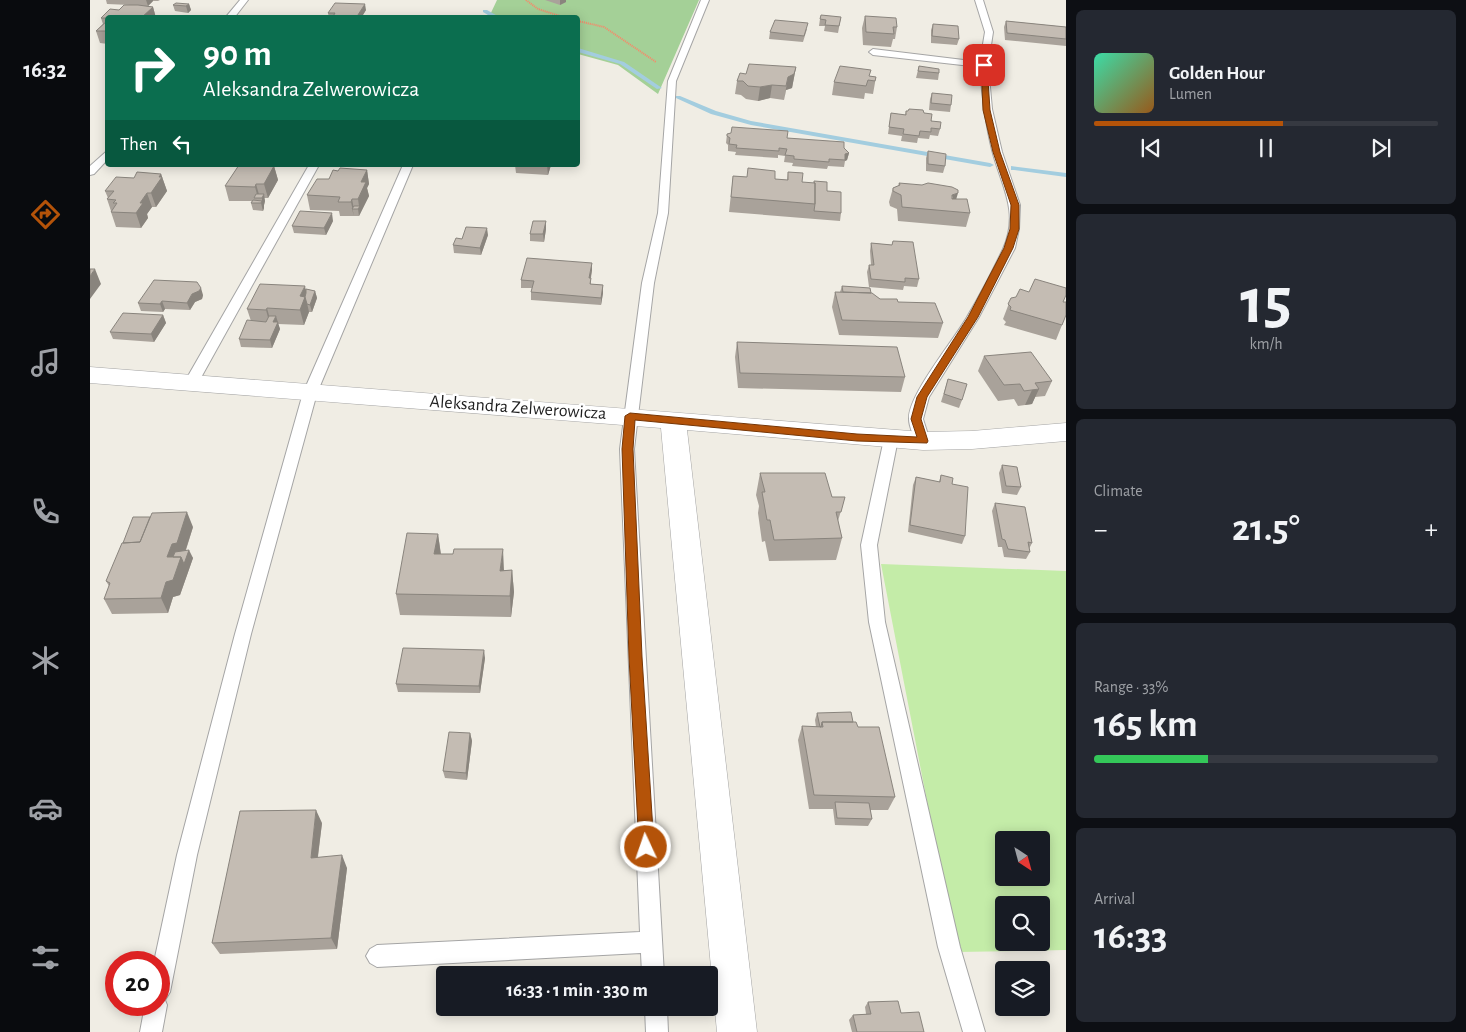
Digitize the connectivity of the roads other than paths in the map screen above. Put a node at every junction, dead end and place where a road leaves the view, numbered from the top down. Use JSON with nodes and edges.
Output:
{"nodes":[{"id":1,"x":244,"y":0,"type":"edge"},
{"id":2,"x":705,"y":0,"type":"edge"},
{"id":3,"x":979,"y":0,"type":"edge"},
{"id":4,"x":232,"y":15,"type":"edge"},
{"id":5,"x":873,"y":52,"type":"edge"},
{"id":6,"x":984,"y":65,"type":"junction"},
{"id":7,"x":105,"y":156,"type":"edge"},
{"id":8,"x":313,"y":167,"type":"edge"},
{"id":9,"x":407,"y":167,"type":"edge"},
{"id":10,"x":90,"y":172,"type":"edge"},
{"id":11,"x":90,"y":375,"type":"edge"},
{"id":12,"x":191,"y":383,"type":"junction"},
{"id":13,"x":310,"y":392,"type":"junction"},
{"id":14,"x":630,"y":416,"type":"junction"},
{"id":15,"x":673,"y":421,"type":"junction"},
{"id":16,"x":1066,"y":432,"type":"edge"},
{"id":17,"x":891,"y":439,"type":"junction"},
{"id":18,"x":923,"y":441,"type":"junction"},
{"id":19,"x":651,"y":942,"type":"junction"},
{"id":20,"x":167,"y":951,"type":"edge"},
{"id":21,"x":377,"y":956,"type":"dead end"},
{"id":22,"x":653,"y":966,"type":"edge"},
{"id":23,"x":154,"y":1016,"type":"edge"},
{"id":24,"x":656,"y":1016,"type":"edge"},
{"id":25,"x":151,"y":1032,"type":"edge"},
{"id":26,"x":657,"y":1032,"type":"edge"},
{"id":27,"x":737,"y":1032,"type":"edge"},
{"id":28,"x":974,"y":1032,"type":"edge"}],
"edges":[{"from":1,"to":4,"type":"lane"},
{"from":2,"to":14,"type":"lane"},
{"from":3,"to":6,"type":"lane"},
{"from":5,"to":6,"type":"lane"},
{"from":6,"to":18,"type":"lane"},
{"from":7,"to":10,"type":"lane"},
{"from":8,"to":12,"type":"lane"},
{"from":9,"to":13,"type":"lane"},
{"from":11,"to":12,"type":"street","name":"Aleksandra Zelwerowicza"},
{"from":12,"to":13,"type":"street","name":"Aleksandra Zelwerowicza"},
{"from":13,"to":14,"type":"street","name":"Aleksandra Zelwerowicza"},
{"from":13,"to":20,"type":"lane"},
{"from":14,"to":15,"type":"street","name":"Aleksandra Zelwerowicza"},
{"from":14,"to":19,"type":"lane"},
{"from":15,"to":17,"type":"street","name":"Aleksandra Zelwerowicza"},
{"from":15,"to":27,"type":"street"},
{"from":16,"to":18,"type":"street","name":"Aleksandra Zelwerowicza"},
{"from":17,"to":18,"type":"street","name":"Aleksandra Zelwerowicza"},
{"from":17,"to":28,"type":"lane"},
{"from":19,"to":21,"type":"lane"},
{"from":19,"to":22,"type":"lane"},
{"from":23,"to":25,"type":"lane"},
{"from":24,"to":26,"type":"lane"}]}
